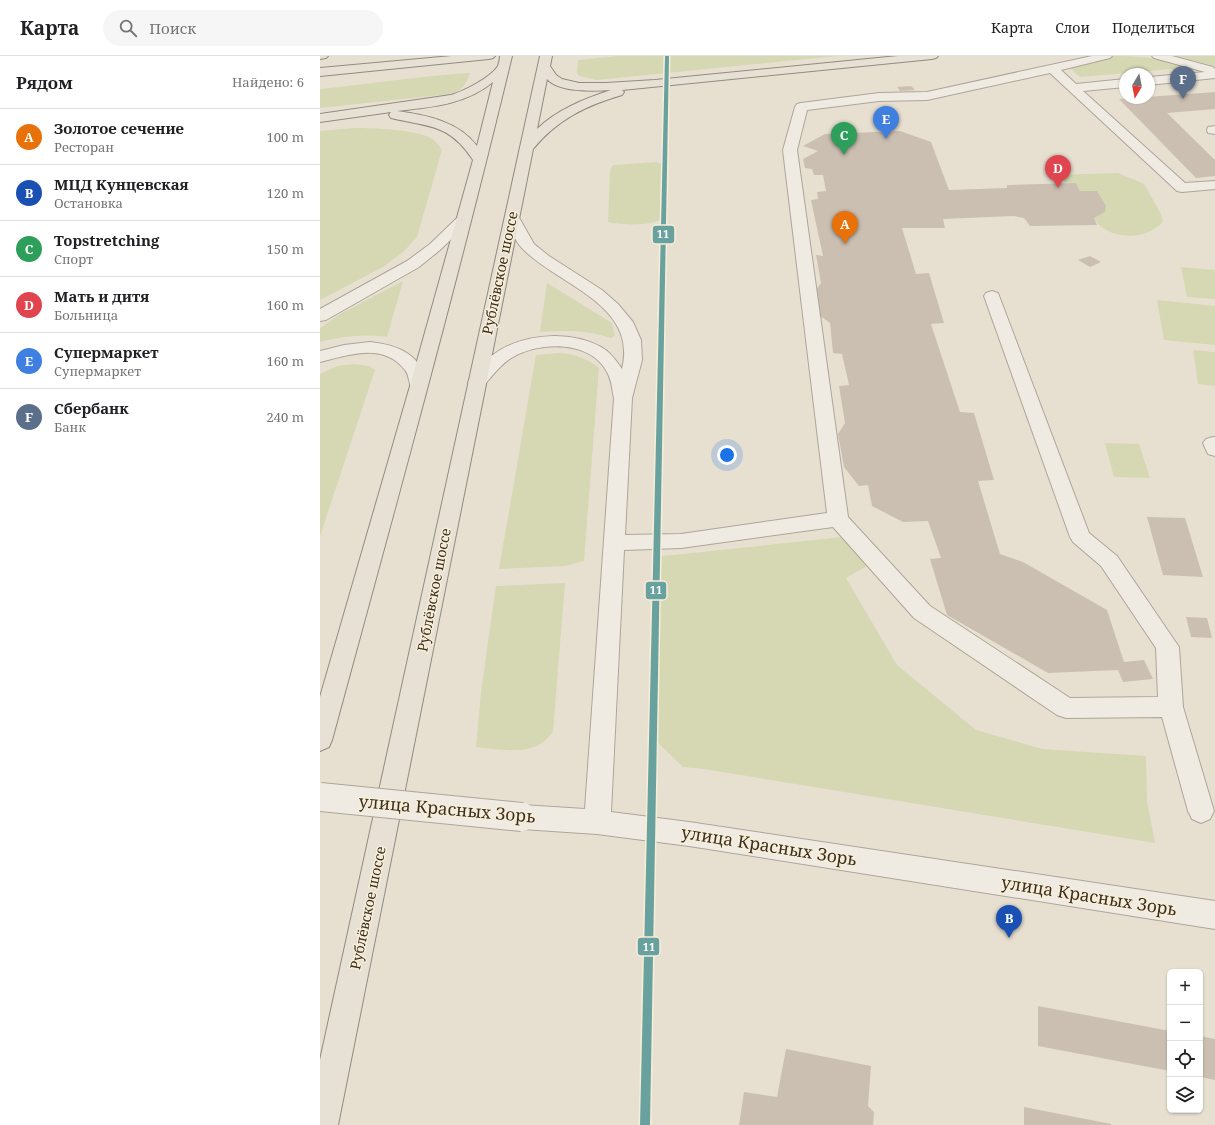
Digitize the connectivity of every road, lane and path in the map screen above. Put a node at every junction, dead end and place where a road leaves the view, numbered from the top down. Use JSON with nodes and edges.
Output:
{"nodes":[{"id":1,"x":489,"y":56,"type":"edge"},
{"id":2,"x":932,"y":56,"type":"edge"},
{"id":3,"x":1106,"y":56,"type":"edge"},
{"id":4,"x":1158,"y":56,"type":"edge"},
{"id":5,"x":545,"y":61,"type":"edge"},
{"id":6,"x":504,"y":62,"type":"edge"},
{"id":7,"x":1053,"y":69,"type":"junction"},
{"id":8,"x":1215,"y":70,"type":"edge"},
{"id":9,"x":320,"y":72,"type":"edge"},
{"id":10,"x":1215,"y":74,"type":"edge"},
{"id":11,"x":1155,"y":80,"type":"edge"},
{"id":12,"x":655,"y":84,"type":"junction"},
{"id":13,"x":1119,"y":84,"type":"edge"},
{"id":14,"x":1074,"y":88,"type":"junction"},
{"id":15,"x":340,"y":116,"type":"junction"},
{"id":16,"x":320,"y":118,"type":"edge"},
{"id":17,"x":528,"y":148,"type":"junction"},
{"id":18,"x":480,"y":160,"type":"junction"},
{"id":19,"x":1215,"y":185,"type":"edge"},
{"id":20,"x":512,"y":217,"type":"junction"},
{"id":21,"x":463,"y":220,"type":"junction"},
{"id":22,"x":992,"y":296,"type":"dead end"},
{"id":23,"x":320,"y":316,"type":"edge"},
{"id":24,"x":320,"y":357,"type":"edge"},
{"id":25,"x":477,"y":382,"type":"junction"},
{"id":26,"x":419,"y":386,"type":"junction"},
{"id":27,"x":623,"y":398,"type":"junction"},
{"id":28,"x":838,"y":519,"type":"junction"},
{"id":29,"x":614,"y":543,"type":"junction"},
{"id":30,"x":1171,"y":707,"type":"junction"},
{"id":31,"x":320,"y":740,"type":"edge"},
{"id":32,"x":320,"y":797,"type":"edge"},
{"id":33,"x":1201,"y":811,"type":"dead end"},
{"id":34,"x":597,"y":822,"type":"junction"},
{"id":35,"x":1215,"y":915,"type":"edge"},
{"id":36,"x":322,"y":1125,"type":"edge"}],
"edges":[{"from":1,"to":9,"type":"main road"},
{"from":2,"to":12,"type":"main road"},
{"from":3,"to":7,"type":"street"},
{"from":4,"to":8,"type":"street"},
{"from":5,"to":12,"type":"main road"},
{"from":5,"to":17,"type":"main road","name":"Рублёвское шоссе"},
{"from":6,"to":15,"type":"main road"},
{"from":6,"to":18,"type":"main road"},
{"from":7,"to":14,"type":"street"},
{"from":7,"to":28,"type":"street"},
{"from":10,"to":11,"type":"street"},
{"from":12,"to":17,"type":"main road"},
{"from":13,"to":14,"type":"street"},
{"from":14,"to":19,"type":"street"},
{"from":15,"to":16,"type":"main road"},
{"from":15,"to":18,"type":"main road"},
{"from":17,"to":20,"type":"main road","name":"Рублёвское шоссе"},
{"from":18,"to":21,"type":"main road"},
{"from":20,"to":25,"type":"main road","name":"Рублёвское шоссе"},
{"from":20,"to":27,"type":"street"},
{"from":21,"to":23,"type":"street"},
{"from":21,"to":26,"type":"main road"},
{"from":22,"to":30,"type":"street"},
{"from":24,"to":26,"type":"street"},
{"from":25,"to":27,"type":"street"},
{"from":25,"to":36,"type":"main road","name":"Рублёвское шоссе"},
{"from":26,"to":31,"type":"main road"},
{"from":27,"to":29,"type":"street"},
{"from":28,"to":29,"type":"street"},
{"from":28,"to":30,"type":"street"},
{"from":29,"to":34,"type":"street"},
{"from":30,"to":33,"type":"street"},
{"from":32,"to":34,"type":"street","name":"улица Красных Зорь","bridge":true},
{"from":34,"to":35,"type":"street","name":"улица Красных Зорь"}]}
